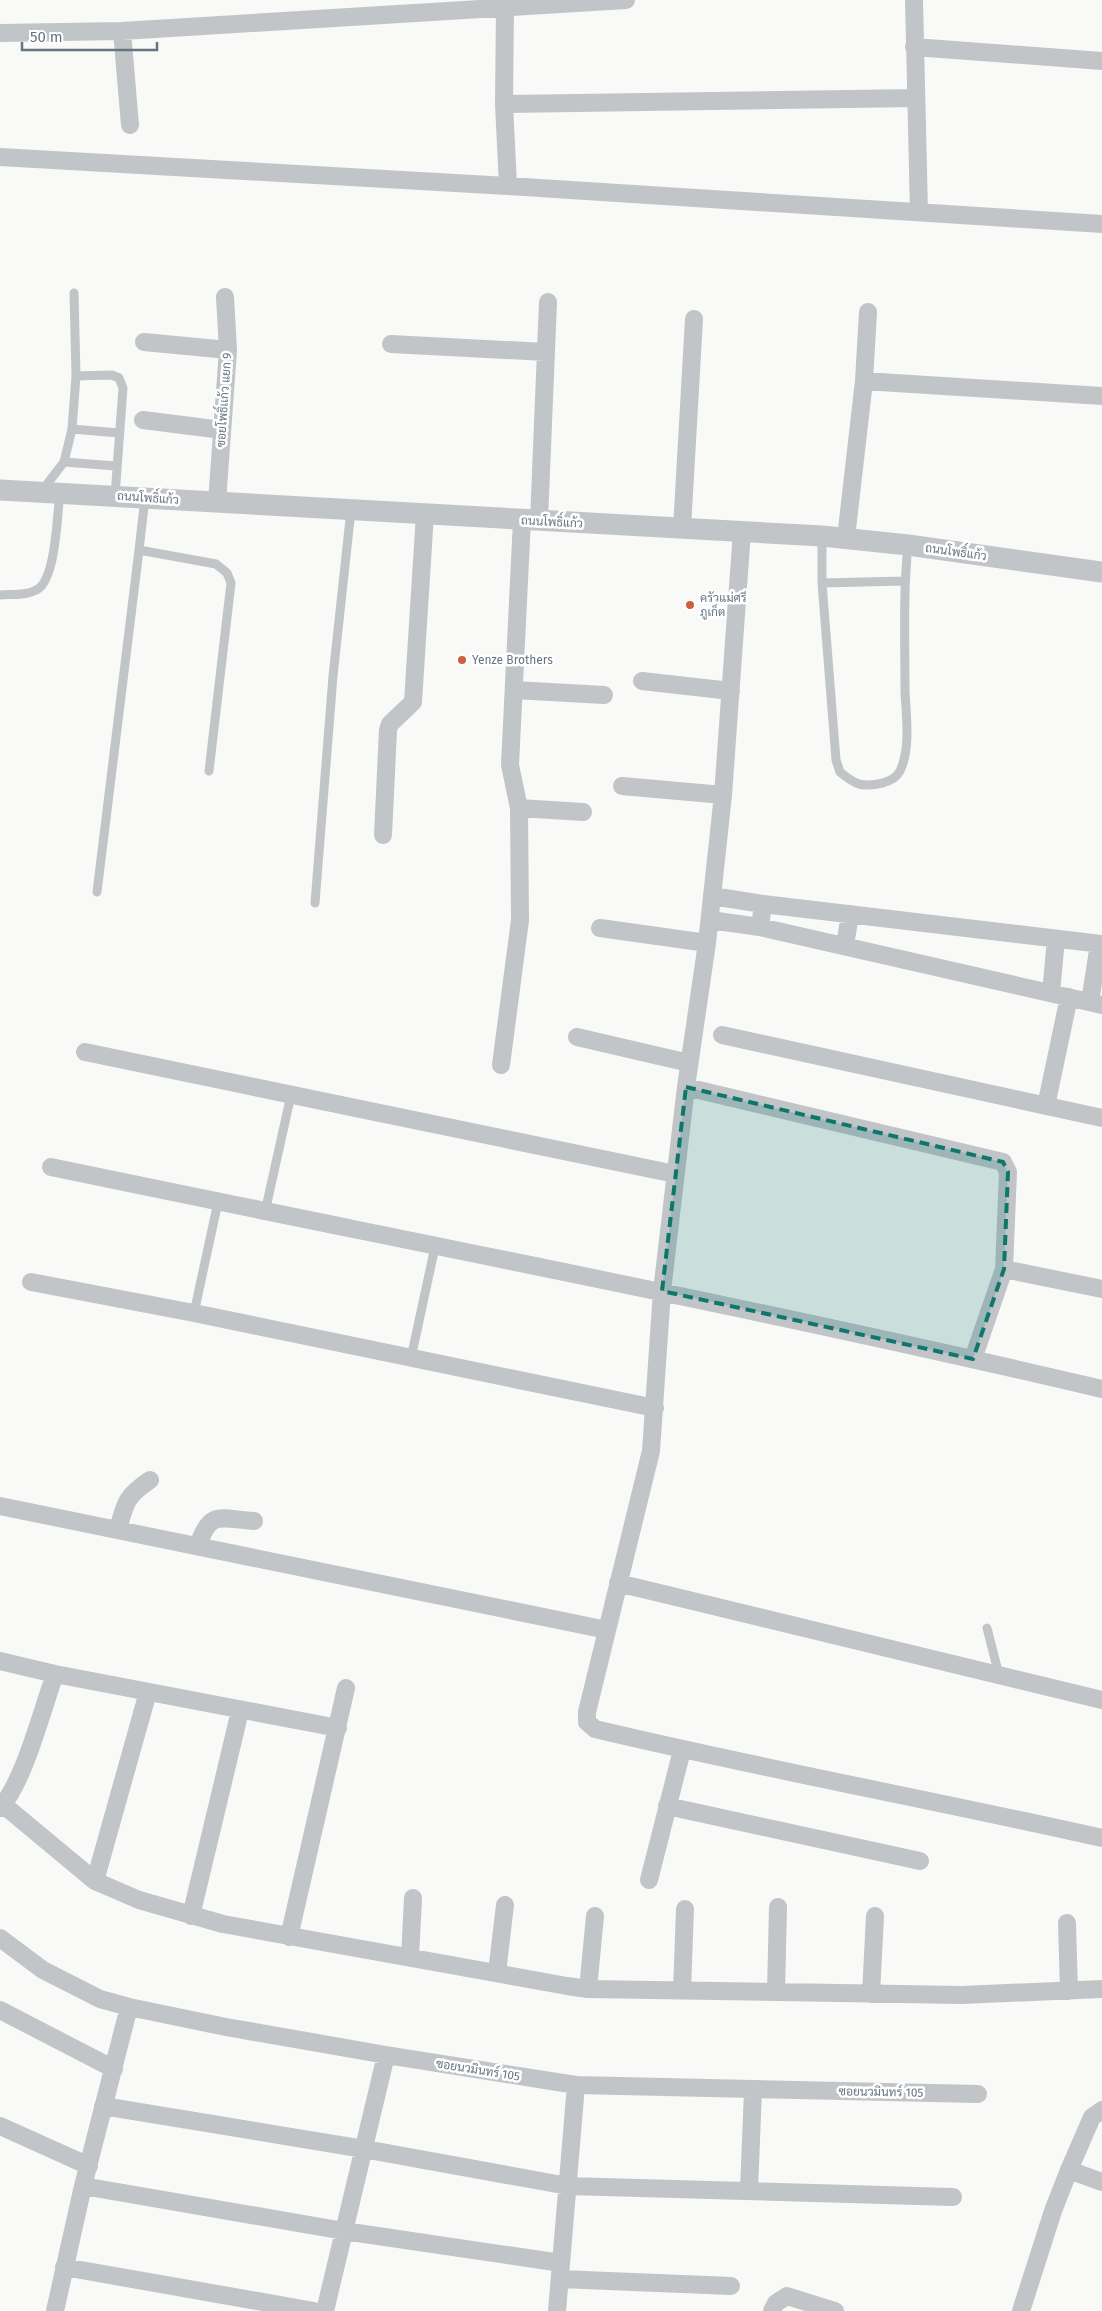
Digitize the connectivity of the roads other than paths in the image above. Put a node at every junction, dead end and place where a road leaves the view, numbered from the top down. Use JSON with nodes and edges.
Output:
{"nodes":[{"id":1,"x":626,"y":0,"type":"edge"},
{"id":2,"x":914,"y":0,"type":"edge"},
{"id":3,"x":505,"y":6,"type":"junction"},
{"id":4,"x":122,"y":31,"type":"junction"},
{"id":5,"x":0,"y":33,"type":"edge"},
{"id":6,"x":914,"y":47,"type":"junction"},
{"id":7,"x":1102,"y":61,"type":"edge"},
{"id":8,"x":916,"y":98,"type":"junction"},
{"id":9,"x":504,"y":104,"type":"junction"},
{"id":10,"x":130,"y":124,"type":"dead end"},
{"id":11,"x":0,"y":157,"type":"edge"},
{"id":12,"x":508,"y":186,"type":"junction"},
{"id":13,"x":919,"y":212,"type":"junction"},
{"id":14,"x":1102,"y":224,"type":"edge"},
{"id":15,"x":74,"y":293,"type":"dead end"},
{"id":16,"x":225,"y":297,"type":"dead end"},
{"id":17,"x":548,"y":302,"type":"dead end"},
{"id":18,"x":868,"y":312,"type":"dead end"},
{"id":19,"x":694,"y":319,"type":"dead end"},
{"id":20,"x":144,"y":342,"type":"dead end"},
{"id":21,"x":391,"y":344,"type":"dead end"},
{"id":22,"x":228,"y":350,"type":"junction"},
{"id":23,"x":546,"y":352,"type":"junction"},
{"id":24,"x":76,"y":376,"type":"junction"},
{"id":25,"x":864,"y":381,"type":"junction"},
{"id":26,"x":1102,"y":396,"type":"edge"},
{"id":27,"x":143,"y":420,"type":"dead end"},
{"id":28,"x":72,"y":429,"type":"junction"},
{"id":29,"x":222,"y":430,"type":"junction"},
{"id":30,"x":119,"y":433,"type":"junction"},
{"id":31,"x":64,"y":462,"type":"junction"},
{"id":32,"x":116,"y":466,"type":"junction"},
{"id":33,"x":0,"y":490,"type":"edge"},
{"id":34,"x":50,"y":493,"type":"junction"},
{"id":35,"x":114,"y":496,"type":"junction"},
{"id":36,"x":145,"y":498,"type":"junction"},
{"id":37,"x":217,"y":502,"type":"junction"},
{"id":38,"x":352,"y":510,"type":"junction"},
{"id":39,"x":425,"y":514,"type":"junction"},
{"id":40,"x":531,"y":521,"type":"junction"},
{"id":41,"x":682,"y":528,"type":"junction"},
{"id":42,"x":742,"y":531,"type":"junction"},
{"id":43,"x":822,"y":536,"type":"junction"},
{"id":44,"x":846,"y":538,"type":"junction"},
{"id":45,"x":908,"y":545,"type":"junction"},
{"id":46,"x":139,"y":550,"type":"junction"},
{"id":47,"x":1102,"y":572,"type":"edge"},
{"id":48,"x":904,"y":581,"type":"junction"},
{"id":49,"x":822,"y":582,"type":"junction"},
{"id":50,"x":0,"y":595,"type":"edge"},
{"id":51,"x":642,"y":681,"type":"dead end"},
{"id":52,"x":514,"y":690,"type":"junction"},
{"id":53,"x":731,"y":692,"type":"junction"},
{"id":54,"x":604,"y":695,"type":"dead end"},
{"id":55,"x":209,"y":771,"type":"dead end"},
{"id":56,"x":622,"y":786,"type":"dead end"},
{"id":57,"x":723,"y":795,"type":"junction"},
{"id":58,"x":519,"y":808,"type":"junction"},
{"id":59,"x":583,"y":812,"type":"dead end"},
{"id":60,"x":383,"y":835,"type":"dead end"},
{"id":61,"x":97,"y":892,"type":"dead end"},
{"id":62,"x":712,"y":896,"type":"junction"},
{"id":63,"x":315,"y":904,"type":"dead end"},
{"id":64,"x":763,"y":904,"type":"junction"},
{"id":65,"x":850,"y":914,"type":"junction"},
{"id":66,"x":710,"y":920,"type":"junction"},
{"id":67,"x":760,"y":927,"type":"junction"},
{"id":68,"x":600,"y":928,"type":"dead end"},
{"id":69,"x":1056,"y":939,"type":"junction"},
{"id":70,"x":707,"y":943,"type":"junction"},
{"id":71,"x":1100,"y":944,"type":"edge"},
{"id":72,"x":845,"y":946,"type":"junction"},
{"id":73,"x":1051,"y":993,"type":"junction"},
{"id":74,"x":1069,"y":998,"type":"junction"},
{"id":75,"x":1096,"y":1004,"type":"edge"},
{"id":76,"x":722,"y":1035,"type":"dead end"},
{"id":77,"x":577,"y":1037,"type":"dead end"},
{"id":78,"x":84,"y":1052,"type":"dead end"},
{"id":79,"x":689,"y":1063,"type":"junction"},
{"id":80,"x":501,"y":1065,"type":"dead end"},
{"id":81,"x":686,"y":1087,"type":"junction"},
{"id":82,"x":291,"y":1094,"type":"junction"},
{"id":83,"x":1046,"y":1106,"type":"junction"},
{"id":84,"x":1102,"y":1118,"type":"edge"},
{"id":85,"x":51,"y":1167,"type":"dead end"},
{"id":86,"x":675,"y":1174,"type":"junction"},
{"id":87,"x":218,"y":1202,"type":"junction"},
{"id":88,"x":265,"y":1212,"type":"junction"},
{"id":89,"x":436,"y":1247,"type":"junction"},
{"id":90,"x":1004,"y":1269,"type":"junction"},
{"id":91,"x":32,"y":1282,"type":"dead end"},
{"id":92,"x":1102,"y":1289,"type":"edge"},
{"id":93,"x":662,"y":1291,"type":"junction"},
{"id":94,"x":194,"y":1313,"type":"junction"},
{"id":95,"x":411,"y":1358,"type":"junction"},
{"id":96,"x":973,"y":1359,"type":"junction"},
{"id":97,"x":1102,"y":1389,"type":"edge"},
{"id":98,"x":654,"y":1408,"type":"junction"},
{"id":99,"x":150,"y":1480,"type":"dead end"},
{"id":100,"x":0,"y":1506,"type":"edge"},
{"id":101,"x":254,"y":1521,"type":"dead end"},
{"id":102,"x":118,"y":1530,"type":"junction"},
{"id":103,"x":198,"y":1546,"type":"junction"},
{"id":104,"x":618,"y":1583,"type":"junction"},
{"id":105,"x":987,"y":1628,"type":"dead end"},
{"id":106,"x":607,"y":1630,"type":"junction"},
{"id":107,"x":0,"y":1661,"type":"edge"},
{"id":108,"x":55,"y":1674,"type":"junction"},
{"id":109,"x":999,"y":1675,"type":"junction"},
{"id":110,"x":346,"y":1688,"type":"dead end"},
{"id":111,"x":148,"y":1692,"type":"junction"},
{"id":112,"x":1102,"y":1700,"type":"edge"},
{"id":113,"x":240,"y":1711,"type":"junction"},
{"id":114,"x":338,"y":1728,"type":"junction"},
{"id":115,"x":682,"y":1750,"type":"junction"},
{"id":116,"x":1,"y":1805,"type":"edge"},
{"id":117,"x":667,"y":1806,"type":"junction"},
{"id":118,"x":1102,"y":1838,"type":"edge"},
{"id":119,"x":920,"y":1861,"type":"dead end"},
{"id":120,"x":649,"y":1880,"type":"dead end"},
{"id":121,"x":95,"y":1881,"type":"junction"},
{"id":122,"x":413,"y":1898,"type":"dead end"},
{"id":123,"x":505,"y":1905,"type":"dead end"},
{"id":124,"x":778,"y":1907,"type":"dead end"},
{"id":125,"x":685,"y":1909,"type":"dead end"},
{"id":126,"x":191,"y":1916,"type":"junction"},
{"id":127,"x":595,"y":1916,"type":"dead end"},
{"id":128,"x":875,"y":1916,"type":"dead end"},
{"id":129,"x":1067,"y":1923,"type":"dead end"},
{"id":130,"x":289,"y":1937,"type":"junction"},
{"id":131,"x":0,"y":1938,"type":"edge"},
{"id":132,"x":410,"y":1958,"type":"junction"},
{"id":133,"x":497,"y":1973,"type":"junction"},
{"id":134,"x":588,"y":1989,"type":"junction"},
{"id":135,"x":1102,"y":1989,"type":"edge"},
{"id":136,"x":682,"y":1990,"type":"junction"},
{"id":137,"x":1069,"y":1991,"type":"junction"},
{"id":138,"x":776,"y":1992,"type":"junction"},
{"id":139,"x":871,"y":1994,"type":"junction"},
{"id":140,"x":129,"y":2007,"type":"junction"},
{"id":141,"x":0,"y":2010,"type":"edge"},
{"id":142,"x":386,"y":2055,"type":"junction"},
{"id":143,"x":114,"y":2069,"type":"junction"},
{"id":144,"x":576,"y":2085,"type":"junction"},
{"id":145,"x":753,"y":2090,"type":"junction"},
{"id":146,"x":978,"y":2094,"type":"dead end"},
{"id":147,"x":104,"y":2106,"type":"junction"},
{"id":148,"x":1102,"y":2110,"type":"edge"},
{"id":149,"x":0,"y":2126,"type":"edge"},
{"id":150,"x":364,"y":2149,"type":"junction"},
{"id":151,"x":88,"y":2166,"type":"junction"},
{"id":152,"x":1069,"y":2170,"type":"junction"},
{"id":153,"x":1102,"y":2182,"type":"edge"},
{"id":154,"x":84,"y":2186,"type":"junction"},
{"id":155,"x":568,"y":2186,"type":"junction"},
{"id":156,"x":749,"y":2191,"type":"junction"},
{"id":157,"x":952,"y":2197,"type":"dead end"},
{"id":158,"x":344,"y":2231,"type":"junction"},
{"id":159,"x":64,"y":2267,"type":"junction"},
{"id":160,"x":561,"y":2271,"type":"junction"},
{"id":161,"x":731,"y":2286,"type":"dead end"},
{"id":162,"x":54,"y":2311,"type":"edge"},
{"id":163,"x":314,"y":2311,"type":"edge"},
{"id":164,"x":325,"y":2311,"type":"edge"},
{"id":165,"x":557,"y":2311,"type":"edge"},
{"id":166,"x":772,"y":2311,"type":"edge"},
{"id":167,"x":835,"y":2311,"type":"edge"},
{"id":168,"x":1021,"y":2311,"type":"edge"}],
"edges":[{"from":1,"to":3,"type":"street"},
{"from":2,"to":6,"type":"street"},
{"from":3,"to":4,"type":"street"},
{"from":3,"to":9,"type":"street"},
{"from":4,"to":5,"type":"street"},
{"from":4,"to":10,"type":"street"},
{"from":6,"to":7,"type":"street"},
{"from":6,"to":8,"type":"street"},
{"from":8,"to":9,"type":"street"},
{"from":8,"to":13,"type":"street"},
{"from":9,"to":12,"type":"street"},
{"from":11,"to":12,"type":"street"},
{"from":12,"to":13,"type":"street"},
{"from":13,"to":14,"type":"street"},
{"from":15,"to":24,"type":"lane"},
{"from":16,"to":22,"type":"street","name":"ซอยโพธิ์เเก้ว แยก 9"},
{"from":17,"to":23,"type":"street"},
{"from":18,"to":25,"type":"street"},
{"from":19,"to":41,"type":"street"},
{"from":20,"to":22,"type":"street"},
{"from":21,"to":23,"type":"street"},
{"from":22,"to":29,"type":"street","name":"ซอยโพธิ์เเก้ว แยก 9"},
{"from":23,"to":40,"type":"street"},
{"from":24,"to":28,"type":"lane"},
{"from":24,"to":30,"type":"lane"},
{"from":25,"to":26,"type":"street"},
{"from":25,"to":44,"type":"street"},
{"from":27,"to":29,"type":"street"},
{"from":28,"to":30,"type":"lane"},
{"from":28,"to":31,"type":"lane"},
{"from":29,"to":37,"type":"street","name":"ซอยโพธิ์เเก้ว แยก 9"},
{"from":30,"to":32,"type":"lane"},
{"from":31,"to":32,"type":"lane"},
{"from":31,"to":34,"type":"lane"},
{"from":32,"to":35,"type":"lane"},
{"from":33,"to":34,"type":"street","name":"ถนนโพธิ์แก้ว"},
{"from":34,"to":35,"type":"street","name":"ถนนโพธิ์แก้ว"},
{"from":34,"to":50,"type":"lane"},
{"from":35,"to":36,"type":"street","name":"ถนนโพธิ์แก้ว"},
{"from":36,"to":37,"type":"street","name":"ถนนโพธิ์แก้ว"},
{"from":36,"to":46,"type":"lane"},
{"from":37,"to":38,"type":"street","name":"ถนนโพธิ์แก้ว"},
{"from":38,"to":39,"type":"street","name":"ถนนโพธิ์แก้ว"},
{"from":38,"to":63,"type":"lane"},
{"from":39,"to":40,"type":"street","name":"ถนนโพธิ์แก้ว"},
{"from":39,"to":60,"type":"street"},
{"from":40,"to":41,"type":"street","name":"ถนนโพธิ์แก้ว"},
{"from":40,"to":52,"type":"street"},
{"from":41,"to":42,"type":"street","name":"ถนนโพธิ์แก้ว"},
{"from":42,"to":43,"type":"street","name":"ถนนโพธิ์แก้ว"},
{"from":42,"to":53,"type":"street"},
{"from":43,"to":44,"type":"street","name":"ถนนโพธิ์แก้ว"},
{"from":43,"to":49,"type":"lane"},
{"from":44,"to":45,"type":"street","name":"ถนนโพธิ์แก้ว"},
{"from":45,"to":47,"type":"street","name":"ถนนโพธิ์แก้ว"},
{"from":45,"to":48,"type":"lane"},
{"from":46,"to":55,"type":"lane"},
{"from":46,"to":61,"type":"lane"},
{"from":48,"to":49,"type":"lane"},
{"from":48,"to":49,"type":"lane"},
{"from":51,"to":53,"type":"street"},
{"from":52,"to":54,"type":"street"},
{"from":52,"to":58,"type":"street"},
{"from":53,"to":57,"type":"street"},
{"from":56,"to":57,"type":"street"},
{"from":57,"to":62,"type":"street"},
{"from":58,"to":59,"type":"street"},
{"from":58,"to":80,"type":"street"},
{"from":62,"to":64,"type":"street"},
{"from":62,"to":66,"type":"street"},
{"from":64,"to":65,"type":"street"},
{"from":64,"to":67,"type":"street"},
{"from":65,"to":69,"type":"street"},
{"from":65,"to":72,"type":"street"},
{"from":66,"to":67,"type":"street"},
{"from":66,"to":70,"type":"street"},
{"from":67,"to":72,"type":"street"},
{"from":68,"to":70,"type":"street"},
{"from":69,"to":71,"type":"street"},
{"from":69,"to":73,"type":"street"},
{"from":70,"to":79,"type":"street"},
{"from":71,"to":75,"type":"street"},
{"from":72,"to":73,"type":"street"},
{"from":73,"to":74,"type":"street"},
{"from":74,"to":75,"type":"street"},
{"from":74,"to":83,"type":"street"},
{"from":76,"to":83,"type":"street"},
{"from":77,"to":79,"type":"street"},
{"from":78,"to":82,"type":"street"},
{"from":79,"to":81,"type":"street"},
{"from":81,"to":86,"type":"street"},
{"from":81,"to":90,"type":"street"},
{"from":82,"to":86,"type":"street"},
{"from":82,"to":88,"type":"lane"},
{"from":83,"to":84,"type":"street"},
{"from":85,"to":87,"type":"street"},
{"from":86,"to":93,"type":"street"},
{"from":87,"to":88,"type":"street"},
{"from":87,"to":94,"type":"lane"},
{"from":88,"to":89,"type":"street"},
{"from":89,"to":93,"type":"street"},
{"from":89,"to":95,"type":"lane"},
{"from":90,"to":92,"type":"street"},
{"from":90,"to":96,"type":"street"},
{"from":91,"to":94,"type":"street"},
{"from":93,"to":96,"type":"street"},
{"from":93,"to":98,"type":"street"},
{"from":94,"to":95,"type":"street"},
{"from":95,"to":98,"type":"street"},
{"from":96,"to":97,"type":"street"},
{"from":98,"to":104,"type":"street"},
{"from":99,"to":102,"type":"street"},
{"from":100,"to":102,"type":"street"},
{"from":101,"to":103,"type":"street"},
{"from":102,"to":103,"type":"street"},
{"from":103,"to":106,"type":"street"},
{"from":104,"to":106,"type":"street"},
{"from":104,"to":109,"type":"street"},
{"from":105,"to":109,"type":"lane"},
{"from":106,"to":115,"type":"street"},
{"from":107,"to":108,"type":"street"},
{"from":108,"to":111,"type":"street"},
{"from":108,"to":116,"type":"street"},
{"from":109,"to":112,"type":"street"},
{"from":110,"to":114,"type":"street"},
{"from":111,"to":113,"type":"street"},
{"from":111,"to":121,"type":"street"},
{"from":113,"to":114,"type":"street"},
{"from":113,"to":126,"type":"street"},
{"from":114,"to":130,"type":"street"},
{"from":115,"to":117,"type":"street"},
{"from":115,"to":118,"type":"street"},
{"from":116,"to":121,"type":"street"},
{"from":117,"to":119,"type":"street"},
{"from":117,"to":120,"type":"street"},
{"from":121,"to":126,"type":"street"},
{"from":122,"to":132,"type":"street"},
{"from":123,"to":133,"type":"street"},
{"from":124,"to":138,"type":"street"},
{"from":125,"to":136,"type":"street"},
{"from":126,"to":130,"type":"street"},
{"from":127,"to":134,"type":"street"},
{"from":128,"to":139,"type":"street"},
{"from":129,"to":137,"type":"street"},
{"from":130,"to":132,"type":"street"},
{"from":131,"to":140,"type":"street","name":"ซอยนวมินทร์ 105"},
{"from":132,"to":133,"type":"street"},
{"from":133,"to":134,"type":"street"},
{"from":134,"to":136,"type":"street"},
{"from":135,"to":137,"type":"street"},
{"from":136,"to":138,"type":"street"},
{"from":137,"to":139,"type":"street"},
{"from":138,"to":139,"type":"street"},
{"from":140,"to":142,"type":"street","name":"ซอยนวมินทร์ 105"},
{"from":140,"to":143,"type":"street"},
{"from":141,"to":143,"type":"street"},
{"from":142,"to":144,"type":"street","name":"ซอยนวมินทร์ 105"},
{"from":142,"to":150,"type":"street"},
{"from":143,"to":147,"type":"street"},
{"from":144,"to":145,"type":"street","name":"ซอยนวมินทร์ 105"},
{"from":144,"to":155,"type":"street"},
{"from":145,"to":146,"type":"street","name":"ซอยนวมินทร์ 105"},
{"from":145,"to":156,"type":"street"},
{"from":147,"to":150,"type":"street"},
{"from":147,"to":151,"type":"street"},
{"from":148,"to":152,"type":"street"},
{"from":149,"to":151,"type":"street"},
{"from":150,"to":155,"type":"street"},
{"from":150,"to":158,"type":"street"},
{"from":151,"to":154,"type":"street"},
{"from":152,"to":153,"type":"street"},
{"from":152,"to":168,"type":"street"},
{"from":154,"to":158,"type":"street"},
{"from":154,"to":159,"type":"street"},
{"from":155,"to":156,"type":"street"},
{"from":155,"to":160,"type":"street"},
{"from":156,"to":157,"type":"street"},
{"from":158,"to":160,"type":"street"},
{"from":158,"to":164,"type":"street"},
{"from":159,"to":162,"type":"street"},
{"from":159,"to":163,"type":"street"},
{"from":160,"to":161,"type":"street"},
{"from":160,"to":165,"type":"street"},
{"from":166,"to":167,"type":"street"}]}
